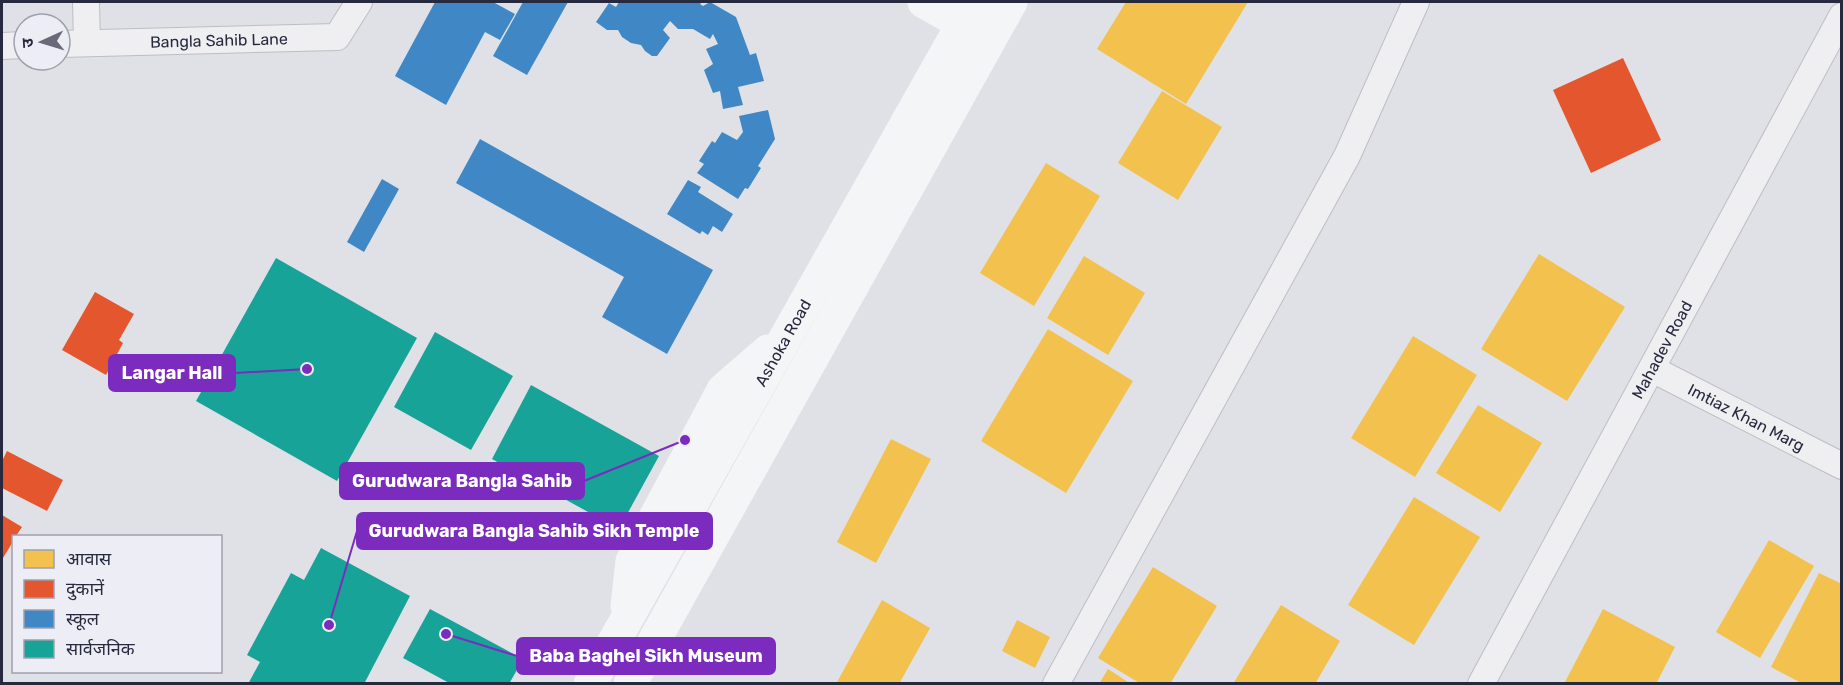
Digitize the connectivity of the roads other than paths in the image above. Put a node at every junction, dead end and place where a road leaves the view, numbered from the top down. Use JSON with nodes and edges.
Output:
{"nodes":[{"id":1,"x":86,"y":2,"type":"edge"},
{"id":2,"x":359,"y":2,"type":"edge"},
{"id":3,"x":924,"y":2,"type":"edge"},
{"id":4,"x":1011,"y":2,"type":"edge"},
{"id":5,"x":1416,"y":2,"type":"edge"},
{"id":6,"x":969,"y":13,"type":"edge"},
{"id":7,"x":1842,"y":16,"type":"edge"},
{"id":8,"x":87,"y":43,"type":"junction"},
{"id":9,"x":72,"y":44,"type":"edge"},
{"id":10,"x":1652,"y":369,"type":"junction"},
{"id":11,"x":1842,"y":466,"type":"edge"},
{"id":12,"x":590,"y":684,"type":"edge"},
{"id":13,"x":630,"y":684,"type":"edge"},
{"id":14,"x":1056,"y":684,"type":"edge"},
{"id":15,"x":1481,"y":684,"type":"edge"}],
"edges":[{"from":1,"to":8,"type":"street"},
{"from":2,"to":8,"type":"street","name":"Bangla Sahib Lane"},
{"from":3,"to":6,"type":"main road"},
{"from":4,"to":13,"type":"main road","name":"Ashoka Road"},
{"from":5,"to":14,"type":"street"},
{"from":6,"to":12,"type":"main road","name":"Ashoka Road"},
{"from":7,"to":10,"type":"street","name":"Mahadev Road"},
{"from":8,"to":9,"type":"street","name":"Bangla Sahib Lane"},
{"from":10,"to":11,"type":"street","name":"Imtiaz Khan Marg"},
{"from":10,"to":15,"type":"street","name":"Mahadev Road"}]}
